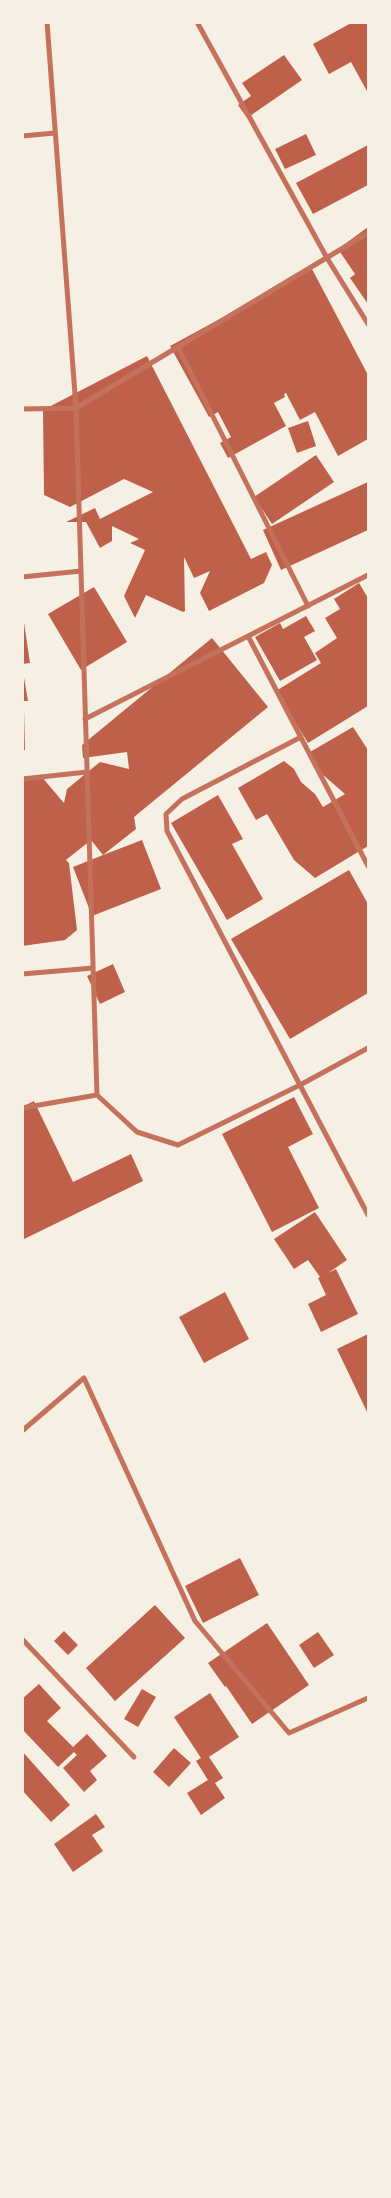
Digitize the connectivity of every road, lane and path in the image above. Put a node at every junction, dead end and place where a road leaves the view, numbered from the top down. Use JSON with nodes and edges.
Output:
{"nodes":[{"id":1,"x":47,"y":22,"type":"edge"},
{"id":2,"x":197,"y":22,"type":"edge"},
{"id":3,"x":55,"y":133,"type":"junction"},
{"id":4,"x":22,"y":136,"type":"edge"},
{"id":5,"x":368,"y":233,"type":"edge"},
{"id":6,"x":327,"y":258,"type":"junction"},
{"id":7,"x":368,"y":324,"type":"edge"},
{"id":8,"x":178,"y":347,"type":"junction"},
{"id":9,"x":76,"y":408,"type":"junction"},
{"id":10,"x":22,"y":409,"type":"edge"},
{"id":11,"x":81,"y":571,"type":"junction"},
{"id":12,"x":368,"y":575,"type":"edge"},
{"id":13,"x":22,"y":577,"type":"edge"},
{"id":14,"x":308,"y":606,"type":"junction"},
{"id":15,"x":248,"y":636,"type":"junction"},
{"id":16,"x":85,"y":719,"type":"junction"},
{"id":17,"x":301,"y":737,"type":"junction"},
{"id":18,"x":87,"y":772,"type":"junction"},
{"id":19,"x":22,"y":779,"type":"edge"},
{"id":20,"x":368,"y":866,"type":"edge"},
{"id":21,"x":93,"y":968,"type":"junction"},
{"id":22,"x":22,"y":974,"type":"edge"},
{"id":23,"x":368,"y":1048,"type":"edge"},
{"id":24,"x":300,"y":1085,"type":"junction"},
{"id":25,"x":98,"y":1095,"type":"junction"},
{"id":26,"x":22,"y":1108,"type":"edge"},
{"id":27,"x":368,"y":1214,"type":"edge"},
{"id":28,"x":22,"y":1431,"type":"edge"},
{"id":29,"x":22,"y":1639,"type":"edge"},
{"id":30,"x":368,"y":1698,"type":"edge"},
{"id":31,"x":134,"y":1757,"type":"dead end"}],
"edges":[{"from":1,"to":3,"type":"street"},
{"from":2,"to":6,"type":"street"},
{"from":3,"to":4,"type":"street"},
{"from":3,"to":9,"type":"street"},
{"from":5,"to":6,"type":"street"},
{"from":6,"to":7,"type":"street"},
{"from":6,"to":8,"type":"street"},
{"from":8,"to":9,"type":"street"},
{"from":8,"to":14,"type":"street"},
{"from":9,"to":10,"type":"street"},
{"from":9,"to":11,"type":"street"},
{"from":11,"to":13,"type":"street"},
{"from":11,"to":16,"type":"street"},
{"from":12,"to":14,"type":"street"},
{"from":14,"to":15,"type":"street"},
{"from":15,"to":16,"type":"street"},
{"from":15,"to":17,"type":"street"},
{"from":16,"to":18,"type":"street"},
{"from":17,"to":20,"type":"street"},
{"from":17,"to":24,"type":"street"},
{"from":18,"to":19,"type":"street"},
{"from":18,"to":21,"type":"street"},
{"from":21,"to":22,"type":"street"},
{"from":21,"to":25,"type":"street"},
{"from":23,"to":24,"type":"street"},
{"from":24,"to":25,"type":"street"},
{"from":24,"to":27,"type":"street"},
{"from":25,"to":26,"type":"street"},
{"from":28,"to":30,"type":"street"},
{"from":29,"to":31,"type":"street"}]}
